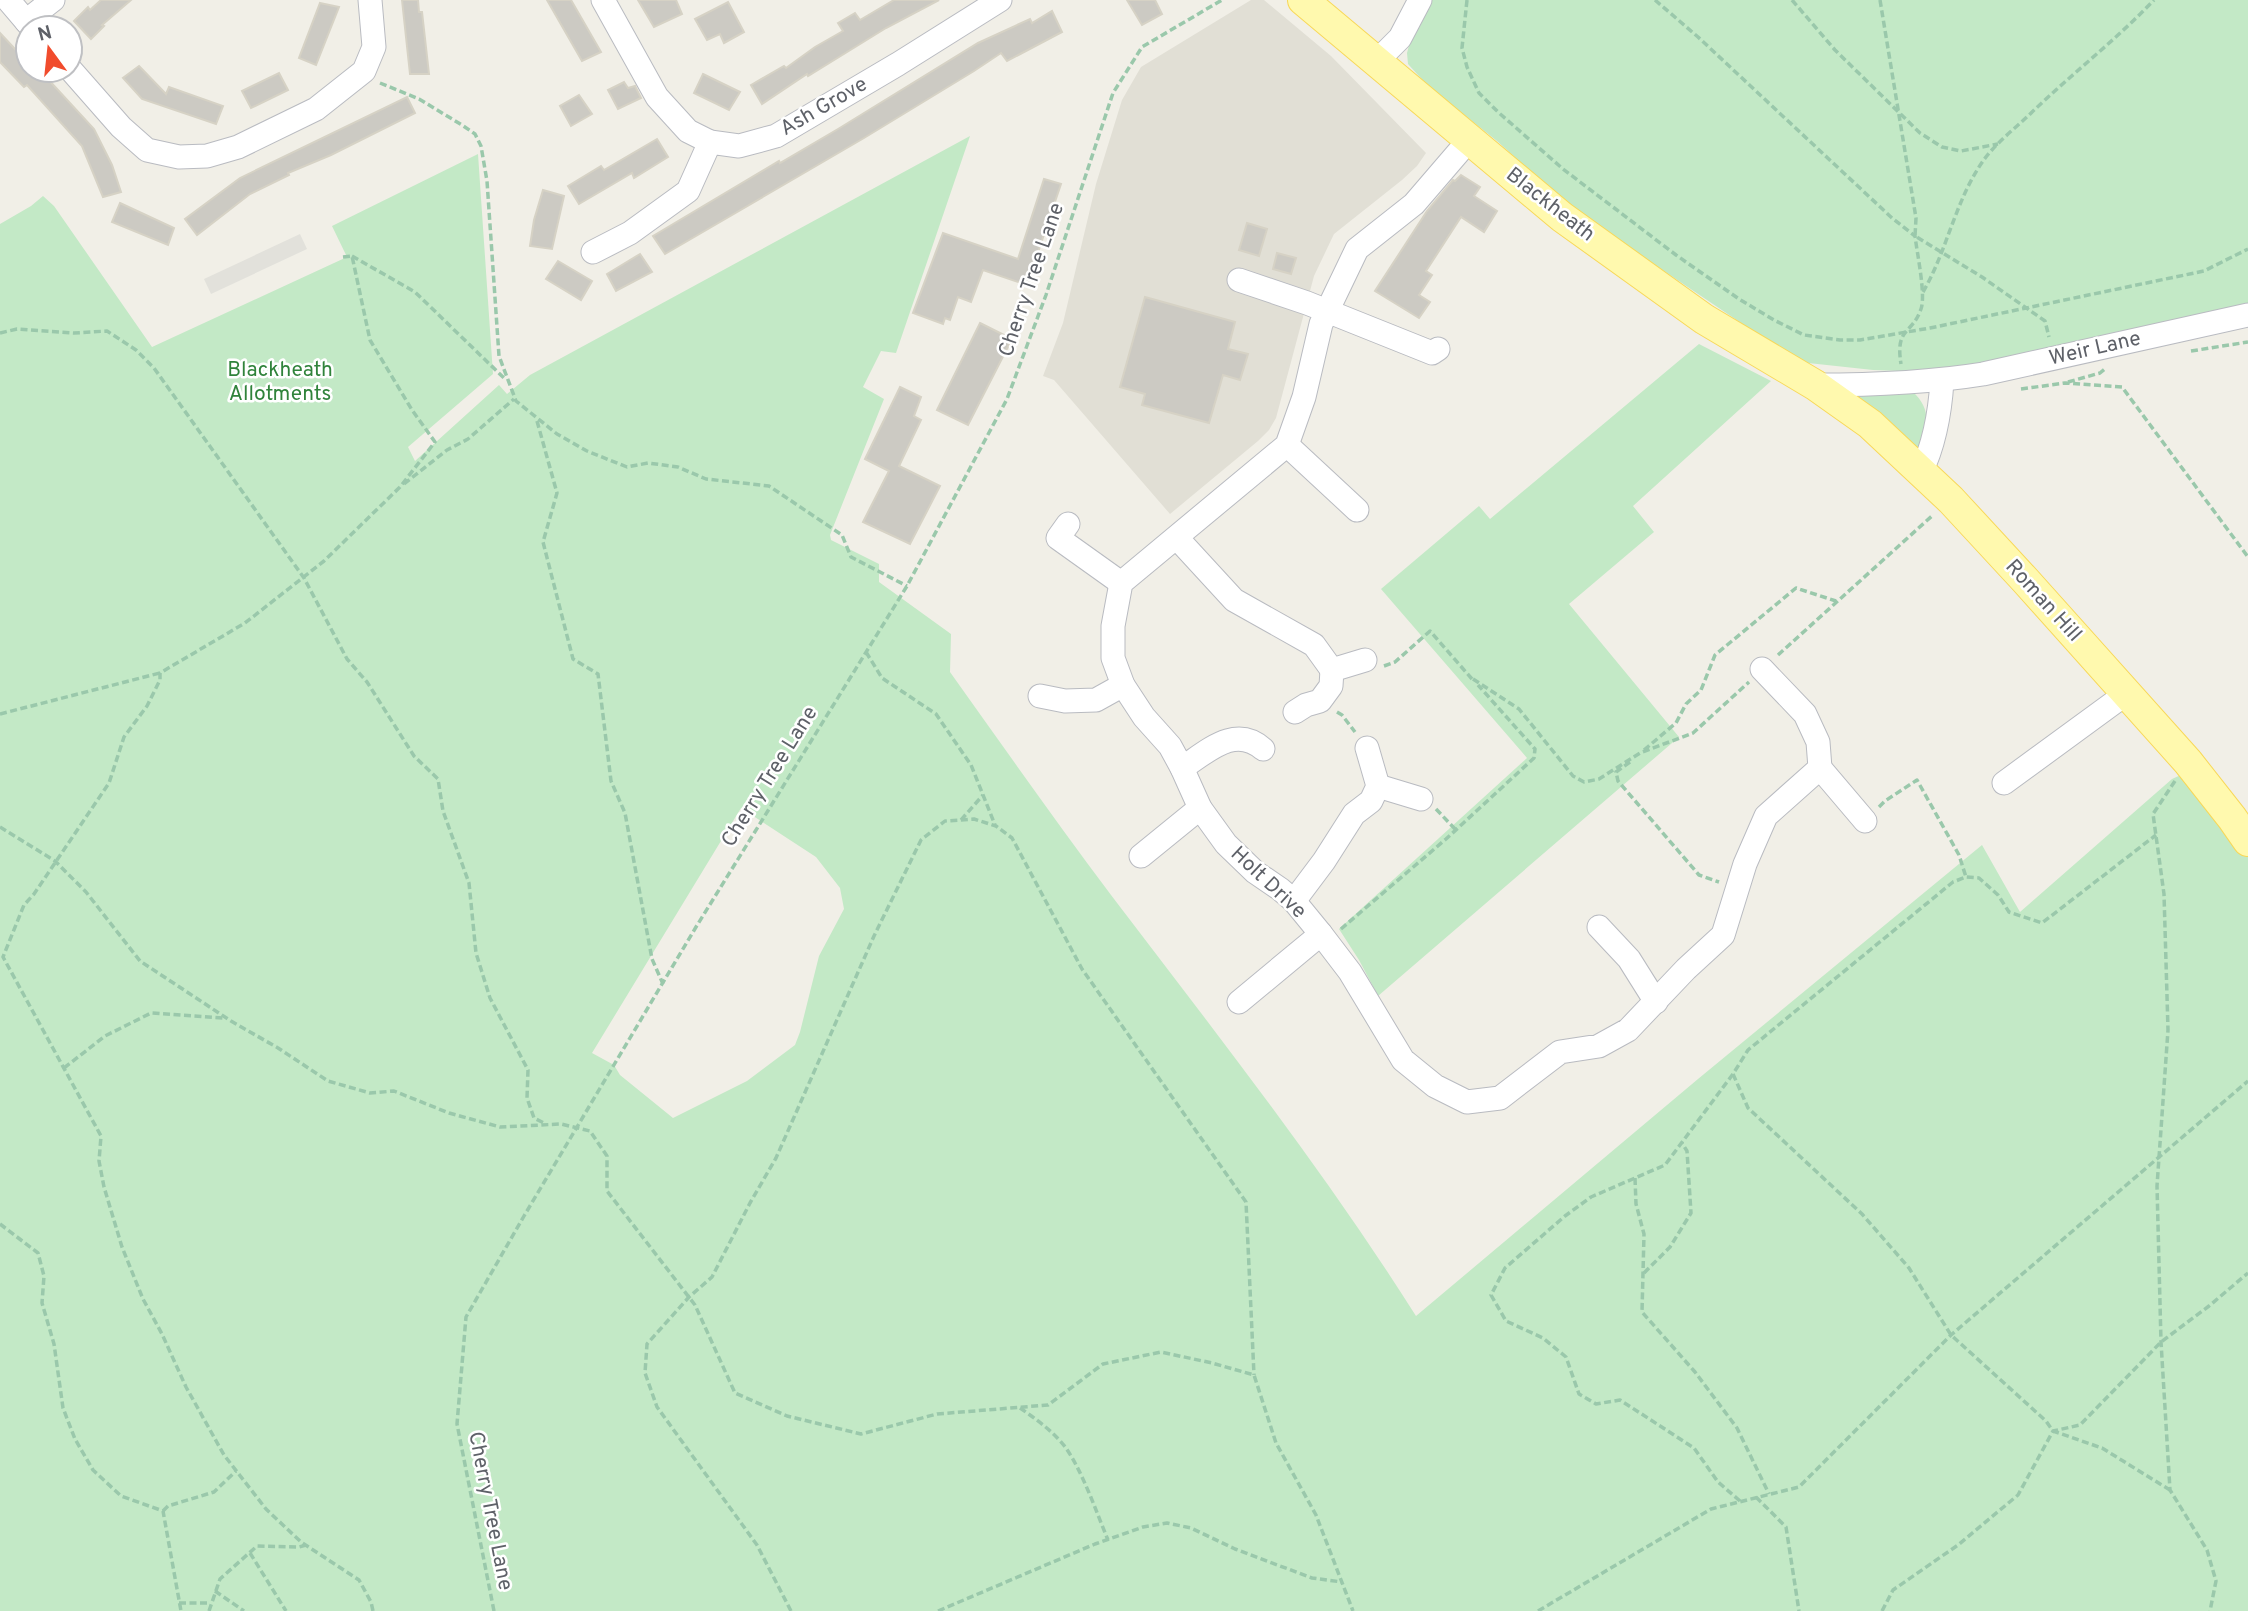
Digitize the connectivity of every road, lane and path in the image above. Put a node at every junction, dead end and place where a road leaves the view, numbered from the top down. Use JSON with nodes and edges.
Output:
{"nodes":[{"id":1,"x":8,"y":0,"type":"edge"},
{"id":2,"x":53,"y":0,"type":"edge"},
{"id":3,"x":370,"y":0,"type":"edge"},
{"id":4,"x":603,"y":0,"type":"edge"},
{"id":5,"x":1000,"y":0,"type":"edge"},
{"id":6,"x":1222,"y":0,"type":"edge"},
{"id":7,"x":1303,"y":0,"type":"edge"},
{"id":8,"x":1420,"y":0,"type":"edge"},
{"id":9,"x":1468,"y":0,"type":"edge"},
{"id":10,"x":1655,"y":0,"type":"edge"},
{"id":11,"x":1792,"y":0,"type":"edge"},
{"id":12,"x":1880,"y":0,"type":"edge"},
{"id":13,"x":2154,"y":0,"type":"edge"},
{"id":14,"x":20,"y":14,"type":"edge"},
{"id":15,"x":40,"y":14,"type":"edge"},
{"id":16,"x":1377,"y":61,"type":"junction"},
{"id":17,"x":364,"y":71,"type":"junction"},
{"id":18,"x":83,"y":84,"type":"edge"},
{"id":19,"x":1898,"y":111,"type":"junction"},
{"id":20,"x":1469,"y":140,"type":"junction"},
{"id":21,"x":710,"y":142,"type":"junction"},
{"id":22,"x":1999,"y":144,"type":"junction"},
{"id":23,"x":1915,"y":236,"type":"junction"},
{"id":24,"x":2248,"y":249,"type":"edge"},
{"id":25,"x":593,"y":252,"type":"dead end"},
{"id":26,"x":1942,"y":253,"type":"junction"},
{"id":27,"x":352,"y":256,"type":"junction"},
{"id":28,"x":343,"y":257,"type":"dead end"},
{"id":29,"x":1239,"y":279,"type":"dead end"},
{"id":30,"x":1922,"y":294,"type":"junction"},
{"id":31,"x":2025,"y":309,"type":"junction"},
{"id":32,"x":1327,"y":313,"type":"junction"},
{"id":33,"x":2248,"y":315,"type":"edge"},
{"id":34,"x":0,"y":333,"type":"edge"},
{"id":35,"x":1903,"y":333,"type":"junction"},
{"id":36,"x":1430,"y":355,"type":"dead end"},
{"id":37,"x":2053,"y":359,"type":"junction"},
{"id":38,"x":2001,"y":370,"type":"junction"},
{"id":39,"x":507,"y":380,"type":"junction"},
{"id":40,"x":1941,"y":381,"type":"junction"},
{"id":41,"x":1903,"y":383,"type":"junction"},
{"id":42,"x":1815,"y":384,"type":"junction"},
{"id":43,"x":515,"y":399,"type":"junction"},
{"id":44,"x":536,"y":419,"type":"junction"},
{"id":45,"x":1287,"y":445,"type":"junction"},
{"id":46,"x":1921,"y":472,"type":"junction"},
{"id":47,"x":400,"y":487,"type":"junction"},
{"id":48,"x":1951,"y":500,"type":"junction"},
{"id":49,"x":1357,"y":510,"type":"dead end"},
{"id":50,"x":1068,"y":524,"type":"dead end"},
{"id":51,"x":1177,"y":538,"type":"junction"},
{"id":52,"x":2248,"y":557,"type":"edge"},
{"id":53,"x":304,"y":578,"type":"junction"},
{"id":54,"x":1121,"y":583,"type":"junction"},
{"id":55,"x":907,"y":586,"type":"junction"},
{"id":56,"x":1837,"y":601,"type":"junction"},
{"id":57,"x":866,"y":652,"type":"junction"},
{"id":58,"x":1365,"y":660,"type":"joint"},
{"id":59,"x":1762,"y":669,"type":"junction"},
{"id":60,"x":1332,"y":670,"type":"junction"},
{"id":61,"x":160,"y":673,"type":"junction"},
{"id":62,"x":1473,"y":679,"type":"junction"},
{"id":63,"x":1123,"y":685,"type":"junction"},
{"id":64,"x":2127,"y":693,"type":"junction"},
{"id":65,"x":1040,"y":696,"type":"dead end"},
{"id":66,"x":1321,"y":701,"type":"junction"},
{"id":67,"x":1295,"y":712,"type":"dead end"},
{"id":68,"x":0,"y":714,"type":"edge"},
{"id":69,"x":1367,"y":748,"type":"joint"},
{"id":70,"x":1263,"y":749,"type":"dead end"},
{"id":71,"x":1640,"y":753,"type":"junction"},
{"id":72,"x":2188,"y":762,"type":"junction"},
{"id":73,"x":1182,"y":768,"type":"junction"},
{"id":74,"x":1820,"y":768,"type":"junction"},
{"id":75,"x":2004,"y":783,"type":"dead end"},
{"id":76,"x":1378,"y":786,"type":"junction"},
{"id":77,"x":983,"y":796,"type":"junction"},
{"id":78,"x":1421,"y":799,"type":"joint"},
{"id":79,"x":1200,"y":808,"type":"junction"},
{"id":80,"x":960,"y":820,"type":"junction"},
{"id":81,"x":1865,"y":821,"type":"joint"},
{"id":82,"x":0,"y":827,"type":"edge"},
{"id":83,"x":996,"y":827,"type":"junction"},
{"id":84,"x":1456,"y":830,"type":"junction"},
{"id":85,"x":2156,"y":835,"type":"junction"},
{"id":86,"x":2248,"y":841,"type":"edge"},
{"id":87,"x":1141,"y":856,"type":"dead end"},
{"id":88,"x":55,"y":861,"type":"junction"},
{"id":89,"x":1966,"y":877,"type":"junction"},
{"id":90,"x":1738,"y":888,"type":"junction"},
{"id":91,"x":1294,"y":901,"type":"junction"},
{"id":92,"x":1599,"y":927,"type":"dead end"},
{"id":93,"x":1323,"y":937,"type":"junction"},
{"id":94,"x":0,"y":952,"type":"edge"},
{"id":95,"x":3,"y":957,"type":"junction"},
{"id":96,"x":663,"y":984,"type":"junction"},
{"id":97,"x":1239,"y":1002,"type":"dead end"},
{"id":98,"x":1656,"y":1002,"type":"junction"},
{"id":99,"x":226,"y":1018,"type":"junction"},
{"id":100,"x":64,"y":1069,"type":"junction"},
{"id":101,"x":1733,"y":1074,"type":"junction"},
{"id":102,"x":2248,"y":1081,"type":"edge"},
{"id":103,"x":548,"y":1125,"type":"junction"},
{"id":104,"x":577,"y":1128,"type":"junction"},
{"id":105,"x":1682,"y":1143,"type":"junction"},
{"id":106,"x":2160,"y":1156,"type":"junction"},
{"id":107,"x":1635,"y":1178,"type":"junction"},
{"id":108,"x":0,"y":1224,"type":"edge"},
{"id":109,"x":1644,"y":1273,"type":"junction"},
{"id":110,"x":2248,"y":1273,"type":"edge"},
{"id":111,"x":689,"y":1297,"type":"junction"},
{"id":112,"x":1951,"y":1335,"type":"junction"},
{"id":113,"x":2161,"y":1342,"type":"junction"},
{"id":114,"x":1254,"y":1375,"type":"junction"},
{"id":115,"x":1020,"y":1408,"type":"junction"},
{"id":116,"x":2053,"y":1430,"type":"junction"},
{"id":117,"x":236,"y":1470,"type":"junction"},
{"id":118,"x":2170,"y":1490,"type":"junction"},
{"id":119,"x":1769,"y":1494,"type":"junction"},
{"id":120,"x":1756,"y":1497,"type":"junction"},
{"id":121,"x":1740,"y":1501,"type":"junction"},
{"id":122,"x":163,"y":1511,"type":"junction"},
{"id":123,"x":1108,"y":1540,"type":"junction"},
{"id":124,"x":306,"y":1545,"type":"junction"},
{"id":125,"x":250,"y":1553,"type":"junction"},
{"id":126,"x":1342,"y":1582,"type":"junction"},
{"id":127,"x":215,"y":1591,"type":"junction"},
{"id":128,"x":179,"y":1603,"type":"junction"},
{"id":129,"x":208,"y":1603,"type":"dead end"},
{"id":130,"x":181,"y":1611,"type":"edge"},
{"id":131,"x":209,"y":1611,"type":"edge"},
{"id":132,"x":244,"y":1611,"type":"edge"},
{"id":133,"x":286,"y":1611,"type":"edge"},
{"id":134,"x":373,"y":1611,"type":"edge"},
{"id":135,"x":495,"y":1611,"type":"edge"},
{"id":136,"x":791,"y":1611,"type":"edge"},
{"id":137,"x":938,"y":1611,"type":"edge"},
{"id":138,"x":1353,"y":1611,"type":"edge"},
{"id":139,"x":1538,"y":1611,"type":"edge"},
{"id":140,"x":1799,"y":1611,"type":"edge"},
{"id":141,"x":1882,"y":1611,"type":"edge"},
{"id":142,"x":2210,"y":1611,"type":"edge"}],
"edges":[{"from":1,"to":14,"type":"street"},
{"from":2,"to":15,"type":"street"},
{"from":3,"to":17,"type":"street"},
{"from":4,"to":21,"type":"street"},
{"from":5,"to":21,"type":"street","name":"Ash Grove"},
{"from":6,"to":55,"type":"path","name":"Cherry Tree Lane"},
{"from":7,"to":16,"type":"main road","name":"Blackheath"},
{"from":8,"to":16,"type":"street"},
{"from":9,"to":35,"type":"path"},
{"from":10,"to":23,"type":"path"},
{"from":11,"to":19,"type":"path"},
{"from":12,"to":19,"type":"path"},
{"from":13,"to":22,"type":"path"},
{"from":16,"to":20,"type":"main road","name":"Blackheath"},
{"from":17,"to":18,"type":"street"},
{"from":17,"to":39,"type":"path"},
{"from":19,"to":22,"type":"path"},
{"from":19,"to":23,"type":"path"},
{"from":20,"to":32,"type":"street"},
{"from":20,"to":42,"type":"main road","name":"Blackheath"},
{"from":21,"to":25,"type":"street"},
{"from":22,"to":26,"type":"path"},
{"from":23,"to":26,"type":"path"},
{"from":23,"to":30,"type":"path"},
{"from":24,"to":31,"type":"path"},
{"from":26,"to":30,"type":"path"},
{"from":26,"to":31,"type":"path"},
{"from":27,"to":28,"type":"path"},
{"from":27,"to":39,"type":"path"},
{"from":27,"to":47,"type":"path"},
{"from":29,"to":32,"type":"street"},
{"from":30,"to":35,"type":"path"},
{"from":31,"to":35,"type":"path"},
{"from":31,"to":37,"type":"path"},
{"from":32,"to":36,"type":"street"},
{"from":32,"to":45,"type":"street"},
{"from":33,"to":37,"type":"street","name":"Weir Lane"},
{"from":34,"to":53,"type":"path"},
{"from":35,"to":41,"type":"path"},
{"from":37,"to":38,"type":"street","name":"Weir Lane"},
{"from":38,"to":40,"type":"street","name":"Weir Lane"},
{"from":38,"to":52,"type":"path"},
{"from":39,"to":43,"type":"path"},
{"from":40,"to":41,"type":"street","name":"Weir Lane"},
{"from":40,"to":46,"type":"street"},
{"from":41,"to":42,"type":"street","name":"Weir Lane"},
{"from":42,"to":46,"type":"main road","name":"Roman Hill"},
{"from":43,"to":44,"type":"path"},
{"from":43,"to":47,"type":"path"},
{"from":44,"to":55,"type":"path"},
{"from":44,"to":96,"type":"path"},
{"from":45,"to":49,"type":"street"},
{"from":45,"to":51,"type":"street"},
{"from":46,"to":48,"type":"main road","name":"Roman Hill"},
{"from":47,"to":53,"type":"path"},
{"from":48,"to":56,"type":"path"},
{"from":48,"to":64,"type":"main road","name":"Roman Hill"},
{"from":50,"to":54,"type":"street"},
{"from":51,"to":54,"type":"street"},
{"from":51,"to":60,"type":"street"},
{"from":53,"to":61,"type":"path"},
{"from":53,"to":103,"type":"path"},
{"from":54,"to":63,"type":"street","name":"Holt Drive"},
{"from":55,"to":57,"type":"path","name":"Cherry Tree Lane"},
{"from":56,"to":59,"type":"path"},
{"from":56,"to":71,"type":"path"},
{"from":57,"to":77,"type":"path"},
{"from":57,"to":96,"type":"path","name":"Cherry Tree Lane"},
{"from":58,"to":60,"type":"street"},
{"from":58,"to":62,"type":"path"},
{"from":59,"to":71,"type":"path"},
{"from":59,"to":74,"type":"street"},
{"from":60,"to":66,"type":"street"},
{"from":61,"to":68,"type":"path"},
{"from":61,"to":88,"type":"path"},
{"from":62,"to":71,"type":"path"},
{"from":62,"to":84,"type":"path"},
{"from":63,"to":65,"type":"street"},
{"from":63,"to":73,"type":"street","name":"Holt Drive"},
{"from":64,"to":72,"type":"main road","name":"Roman Hill"},
{"from":64,"to":75,"type":"street"},
{"from":66,"to":67,"type":"street"},
{"from":66,"to":69,"type":"path"},
{"from":69,"to":76,"type":"street"},
{"from":70,"to":73,"type":"street"},
{"from":71,"to":90,"type":"path"},
{"from":72,"to":85,"type":"path"},
{"from":72,"to":86,"type":"main road","name":"Roman Hill"},
{"from":73,"to":79,"type":"street","name":"Holt Drive"},
{"from":74,"to":81,"type":"street"},
{"from":74,"to":90,"type":"street","name":"Holt Drive"},
{"from":76,"to":78,"type":"street"},
{"from":76,"to":91,"type":"street"},
{"from":77,"to":80,"type":"path"},
{"from":77,"to":83,"type":"path"},
{"from":78,"to":84,"type":"path"},
{"from":79,"to":87,"type":"street"},
{"from":79,"to":91,"type":"street","name":"Holt Drive"},
{"from":80,"to":83,"type":"path"},
{"from":80,"to":111,"type":"path"},
{"from":81,"to":89,"type":"path"},
{"from":82,"to":88,"type":"path"},
{"from":83,"to":114,"type":"path"},
{"from":84,"to":93,"type":"path"},
{"from":85,"to":89,"type":"path"},
{"from":85,"to":106,"type":"path"},
{"from":88,"to":95,"type":"path"},
{"from":88,"to":99,"type":"path"},
{"from":89,"to":101,"type":"path"},
{"from":90,"to":98,"type":"street","name":"Holt Drive"},
{"from":91,"to":93,"type":"street","name":"Holt Drive"},
{"from":92,"to":98,"type":"street"},
{"from":93,"to":97,"type":"street"},
{"from":93,"to":98,"type":"street","name":"Holt Drive"},
{"from":94,"to":95,"type":"path"},
{"from":95,"to":100,"type":"path"},
{"from":96,"to":104,"type":"path","name":"Cherry Tree Lane"},
{"from":99,"to":100,"type":"path"},
{"from":99,"to":103,"type":"path"},
{"from":100,"to":117,"type":"path"},
{"from":101,"to":105,"type":"path"},
{"from":101,"to":112,"type":"path"},
{"from":102,"to":106,"type":"path"},
{"from":103,"to":104,"type":"path"},
{"from":104,"to":111,"type":"path"},
{"from":104,"to":135,"type":"path","name":"Cherry Tree Lane"},
{"from":105,"to":107,"type":"path"},
{"from":105,"to":109,"type":"path"},
{"from":106,"to":112,"type":"path"},
{"from":106,"to":113,"type":"path"},
{"from":107,"to":109,"type":"path"},
{"from":107,"to":121,"type":"path"},
{"from":108,"to":122,"type":"path"},
{"from":109,"to":119,"type":"path"},
{"from":110,"to":113,"type":"path"},
{"from":111,"to":115,"type":"path"},
{"from":111,"to":136,"type":"path"},
{"from":112,"to":116,"type":"path"},
{"from":112,"to":119,"type":"path"},
{"from":113,"to":116,"type":"path"},
{"from":113,"to":118,"type":"path"},
{"from":114,"to":115,"type":"path"},
{"from":114,"to":126,"type":"path"},
{"from":115,"to":123,"type":"path"},
{"from":116,"to":118,"type":"path"},
{"from":116,"to":141,"type":"path"},
{"from":117,"to":122,"type":"path"},
{"from":117,"to":124,"type":"path"},
{"from":118,"to":142,"type":"path"},
{"from":119,"to":120,"type":"path"},
{"from":120,"to":121,"type":"path"},
{"from":120,"to":140,"type":"path"},
{"from":121,"to":139,"type":"path"},
{"from":122,"to":128,"type":"path"},
{"from":123,"to":126,"type":"path"},
{"from":123,"to":137,"type":"path"},
{"from":124,"to":125,"type":"path"},
{"from":124,"to":134,"type":"path"},
{"from":125,"to":127,"type":"path"},
{"from":125,"to":133,"type":"path"},
{"from":126,"to":138,"type":"path"},
{"from":127,"to":131,"type":"path"},
{"from":127,"to":132,"type":"path"},
{"from":128,"to":129,"type":"path"},
{"from":128,"to":130,"type":"path"}]}
